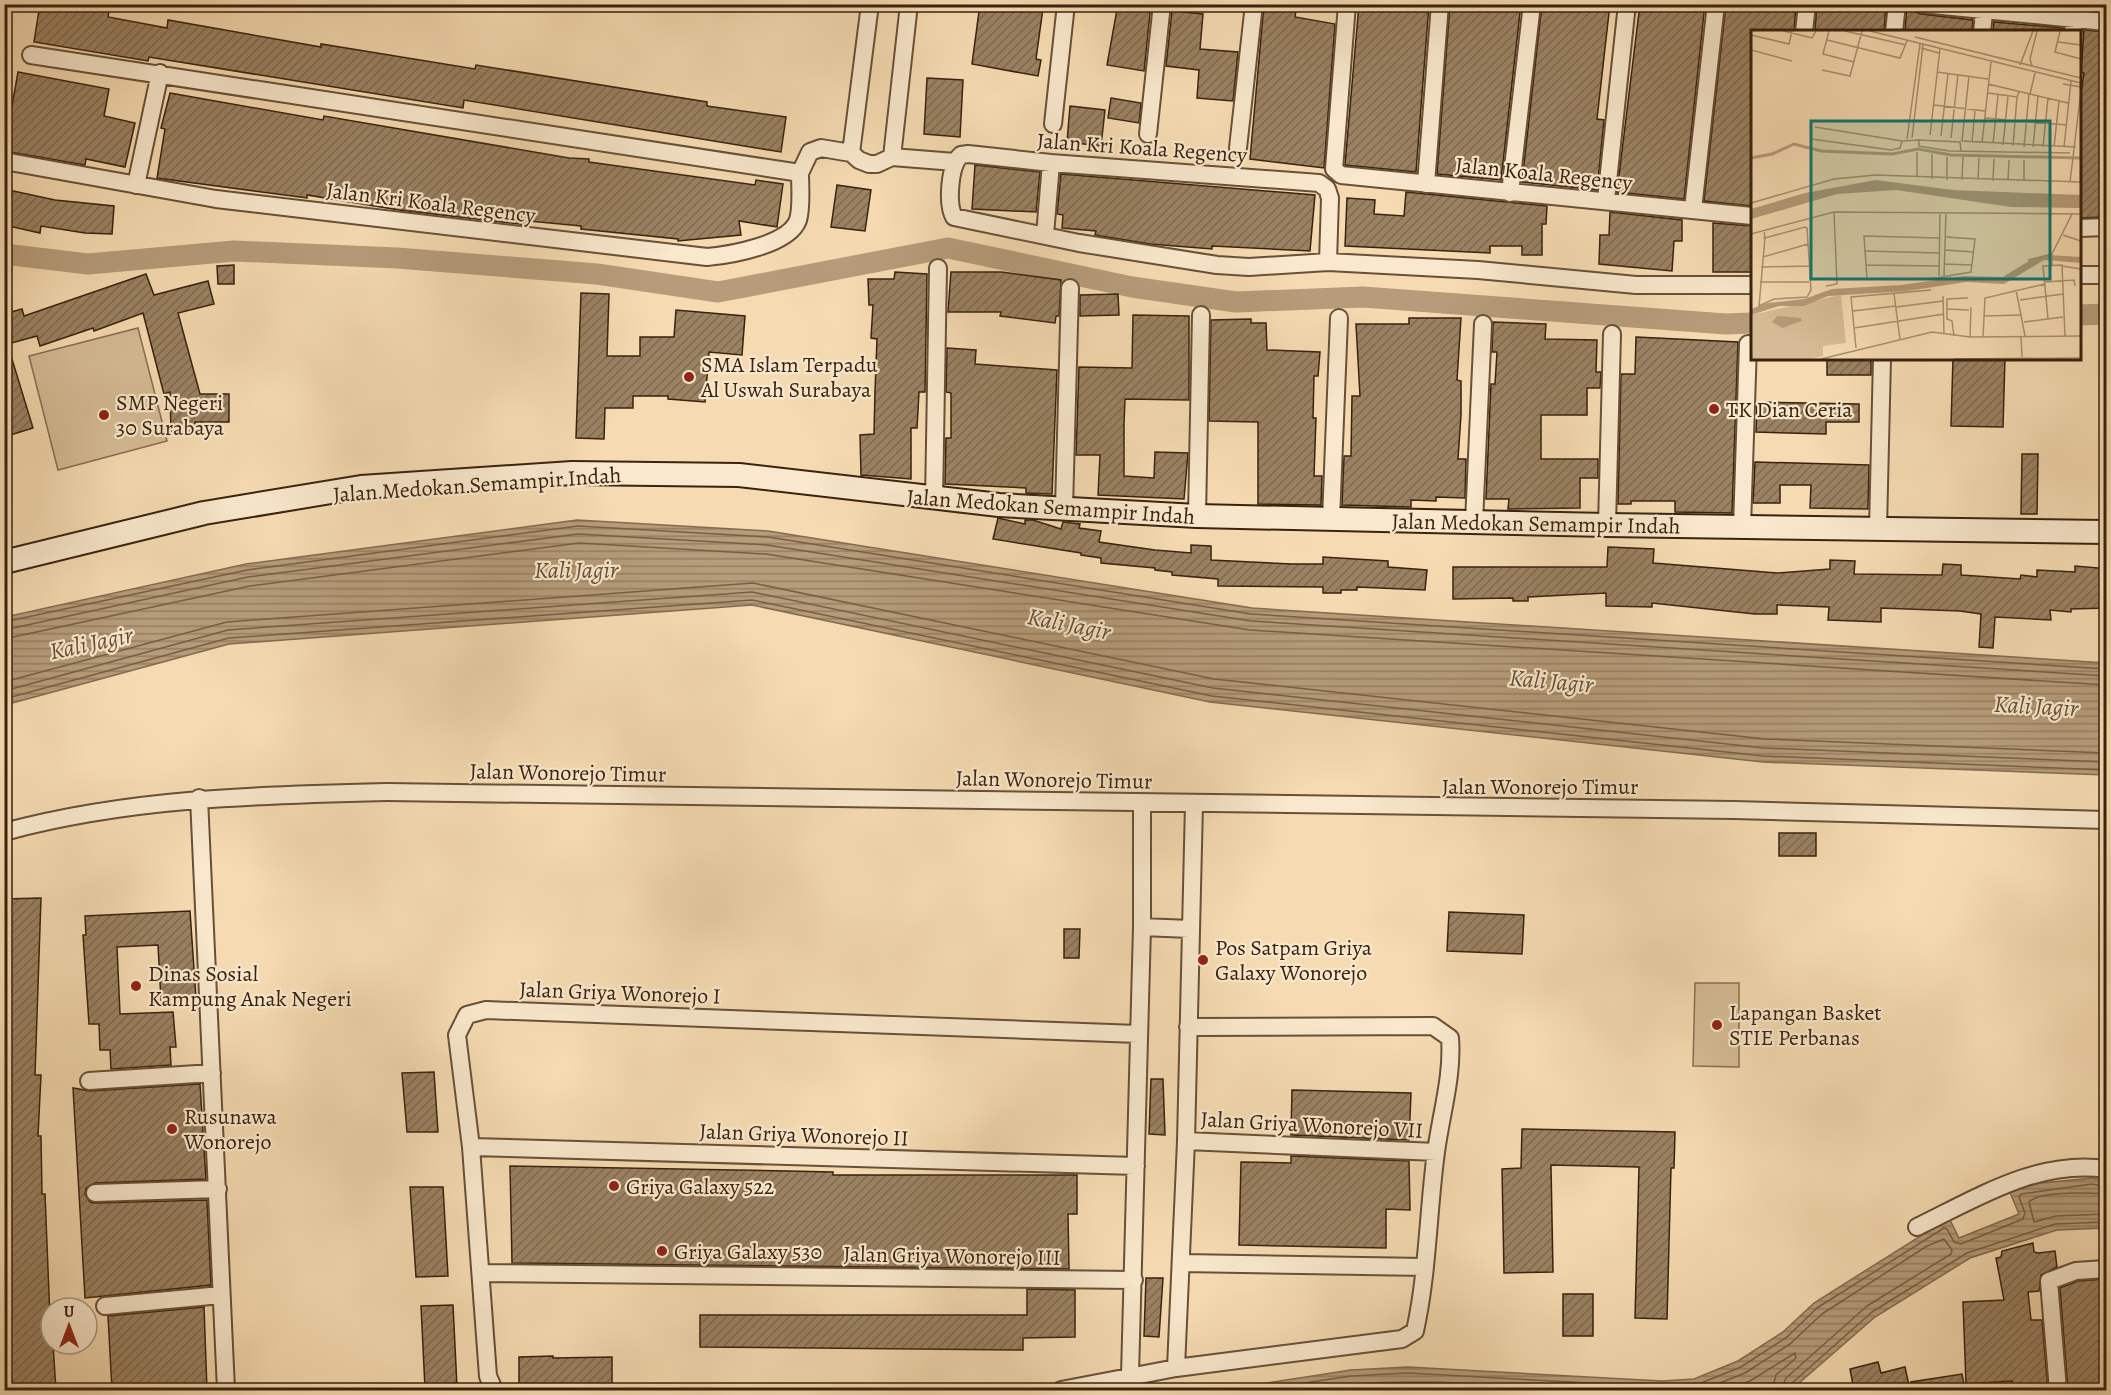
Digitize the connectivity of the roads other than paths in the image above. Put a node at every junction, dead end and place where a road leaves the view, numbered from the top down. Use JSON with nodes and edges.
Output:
{"nodes":[{"id":1,"x":870,"y":4,"type":"edge"},
{"id":2,"x":909,"y":4,"type":"edge"},
{"id":3,"x":1066,"y":4,"type":"edge"},
{"id":4,"x":1162,"y":4,"type":"edge"},
{"id":5,"x":1254,"y":4,"type":"edge"},
{"id":6,"x":1347,"y":4,"type":"edge"},
{"id":7,"x":1440,"y":4,"type":"edge"},
{"id":8,"x":1532,"y":4,"type":"edge"},
{"id":9,"x":1627,"y":4,"type":"edge"},
{"id":10,"x":1716,"y":4,"type":"edge"},
{"id":11,"x":1807,"y":4,"type":"edge"},
{"id":12,"x":1897,"y":4,"type":"edge"},
{"id":13,"x":1922,"y":4,"type":"edge"},
{"id":14,"x":1985,"y":8,"type":"edge"},
{"id":15,"x":2074,"y":19,"type":"edge"},
{"id":16,"x":2106,"y":22,"type":"edge"},
{"id":17,"x":1804,"y":30,"type":"edge"},
{"id":18,"x":1894,"y":30,"type":"edge"},
{"id":19,"x":1982,"y":30,"type":"edge"},
{"id":20,"x":31,"y":55,"type":"dead end"},
{"id":21,"x":160,"y":73,"type":"junction"},
{"id":22,"x":1053,"y":124,"type":"dead end"},
{"id":23,"x":1148,"y":134,"type":"dead end"},
{"id":24,"x":1239,"y":148,"type":"dead end"},
{"id":25,"x":851,"y":153,"type":"junction"},
{"id":26,"x":892,"y":157,"type":"junction"},
{"id":27,"x":958,"y":158,"type":"junction"},
{"id":28,"x":4,"y":161,"type":"edge"},
{"id":29,"x":1051,"y":163,"type":"junction"},
{"id":30,"x":800,"y":173,"type":"junction"},
{"id":31,"x":1426,"y":184,"type":"junction"},
{"id":32,"x":136,"y":185,"type":"junction"},
{"id":33,"x":1510,"y":193,"type":"junction"},
{"id":34,"x":1606,"y":200,"type":"junction"},
{"id":35,"x":1693,"y":209,"type":"junction"},
{"id":36,"x":1751,"y":216,"type":"edge"},
{"id":37,"x":2106,"y":227,"type":"edge"},
{"id":38,"x":2081,"y":228,"type":"edge"},
{"id":39,"x":1045,"y":235,"type":"junction"},
{"id":40,"x":1328,"y":262,"type":"junction"},
{"id":41,"x":938,"y":268,"type":"dead end"},
{"id":42,"x":2081,"y":275,"type":"edge"},
{"id":43,"x":2106,"y":275,"type":"edge"},
{"id":44,"x":1751,"y":285,"type":"edge"},
{"id":45,"x":1070,"y":288,"type":"dead end"},
{"id":46,"x":1201,"y":315,"type":"dead end"},
{"id":47,"x":1339,"y":318,"type":"dead end"},
{"id":48,"x":1483,"y":324,"type":"dead end"},
{"id":49,"x":1612,"y":334,"type":"dead end"},
{"id":50,"x":1748,"y":344,"type":"dead end"},
{"id":51,"x":1882,"y":360,"type":"edge"},
{"id":52,"x":934,"y":500,"type":"junction"},
{"id":53,"x":1064,"y":508,"type":"junction"},
{"id":54,"x":1197,"y":516,"type":"junction"},
{"id":55,"x":1331,"y":520,"type":"junction"},
{"id":56,"x":1474,"y":522,"type":"junction"},
{"id":57,"x":1607,"y":525,"type":"junction"},
{"id":58,"x":1742,"y":527,"type":"junction"},
{"id":59,"x":1878,"y":529,"type":"junction"},
{"id":60,"x":2106,"y":532,"type":"edge"},
{"id":61,"x":4,"y":562,"type":"edge"},
{"id":62,"x":199,"y":798,"type":"junction"},
{"id":63,"x":1142,"y":803,"type":"junction"},
{"id":64,"x":1194,"y":804,"type":"junction"},
{"id":65,"x":2106,"y":820,"type":"edge"},
{"id":66,"x":4,"y":832,"type":"edge"},
{"id":67,"x":1142,"y":927,"type":"junction"},
{"id":68,"x":1190,"y":929,"type":"junction"},
{"id":69,"x":1188,"y":1027,"type":"junction"},
{"id":70,"x":1138,"y":1034,"type":"junction"},
{"id":71,"x":212,"y":1073,"type":"junction"},
{"id":72,"x":89,"y":1081,"type":"dead end"},
{"id":73,"x":1186,"y":1142,"type":"junction"},
{"id":74,"x":471,"y":1147,"type":"junction"},
{"id":75,"x":1436,"y":1152,"type":"junction"},
{"id":76,"x":1136,"y":1166,"type":"junction"},
{"id":77,"x":2106,"y":1169,"type":"edge"},
{"id":78,"x":218,"y":1189,"type":"junction"},
{"id":79,"x":95,"y":1193,"type":"dead end"},
{"id":80,"x":1917,"y":1227,"type":"dead end"},
{"id":81,"x":1182,"y":1263,"type":"junction"},
{"id":82,"x":1425,"y":1267,"type":"junction"},
{"id":83,"x":2106,"y":1269,"type":"edge"},
{"id":84,"x":481,"y":1273,"type":"junction"},
{"id":85,"x":1134,"y":1280,"type":"junction"},
{"id":86,"x":221,"y":1295,"type":"junction"},
{"id":87,"x":105,"y":1306,"type":"dead end"},
{"id":88,"x":1176,"y":1368,"type":"junction"},
{"id":89,"x":1130,"y":1375,"type":"junction"},
{"id":90,"x":491,"y":1383,"type":"edge"},
{"id":91,"x":226,"y":1390,"type":"edge"},
{"id":92,"x":1061,"y":1390,"type":"edge"},
{"id":93,"x":2058,"y":1390,"type":"edge"}],
"edges":[{"from":1,"to":25,"type":"street"},
{"from":2,"to":26,"type":"street"},
{"from":3,"to":22,"type":"street"},
{"from":4,"to":23,"type":"street"},
{"from":5,"to":24,"type":"street"},
{"from":6,"to":31,"type":"street","name":"Jalan Koala Regency"},
{"from":7,"to":31,"type":"street"},
{"from":8,"to":33,"type":"street"},
{"from":9,"to":34,"type":"street"},
{"from":10,"to":35,"type":"street"},
{"from":11,"to":17,"type":"street"},
{"from":12,"to":18,"type":"street"},
{"from":13,"to":14,"type":"street"},
{"from":14,"to":15,"type":"street"},
{"from":14,"to":19,"type":"street"},
{"from":15,"to":16,"type":"street"},
{"from":20,"to":21,"type":"street"},
{"from":21,"to":30,"type":"street"},
{"from":21,"to":32,"type":"street"},
{"from":25,"to":26,"type":"street","name":"Jalan Kri Koala Regency"},
{"from":25,"to":30,"type":"street","name":"Jalan Kri Koala Regency"},
{"from":26,"to":27,"type":"street","name":"Jalan Kri Koala Regency"},
{"from":27,"to":29,"type":"street","name":"Jalan Kri Koala Regency"},
{"from":27,"to":39,"type":"street"},
{"from":28,"to":32,"type":"street","name":"Jalan Kri Koala Regency"},
{"from":29,"to":39,"type":"street"},
{"from":29,"to":40,"type":"street","name":"Jalan Kri Koala Regency"},
{"from":30,"to":32,"type":"street","name":"Jalan Kri Koala Regency"},
{"from":31,"to":33,"type":"street","name":"Jalan Koala Regency"},
{"from":33,"to":34,"type":"street","name":"Jalan Koala Regency"},
{"from":34,"to":35,"type":"street","name":"Jalan Koala Regency"},
{"from":35,"to":36,"type":"street","name":"Jalan Koala Regency"},
{"from":37,"to":38,"type":"street"},
{"from":39,"to":40,"type":"street"},
{"from":40,"to":44,"type":"street"},
{"from":41,"to":52,"type":"street"},
{"from":42,"to":43,"type":"street"},
{"from":45,"to":53,"type":"street"},
{"from":46,"to":54,"type":"street"},
{"from":47,"to":55,"type":"street"},
{"from":48,"to":56,"type":"street"},
{"from":49,"to":57,"type":"street"},
{"from":50,"to":58,"type":"street"},
{"from":51,"to":59,"type":"street"},
{"from":52,"to":53,"type":"street","name":"Jalan Medokan Semampir Indah"},
{"from":52,"to":61,"type":"street","name":"Jalan Medokan Semampir Indah"},
{"from":53,"to":54,"type":"street","name":"Jalan Medokan Semampir Indah"},
{"from":54,"to":55,"type":"street","name":"Jalan Medokan Semampir Indah"},
{"from":55,"to":56,"type":"street","name":"Jalan Medokan Semampir Indah"},
{"from":56,"to":57,"type":"street","name":"Jalan Medokan Semampir Indah"},
{"from":57,"to":58,"type":"street","name":"Jalan Medokan Semampir Indah"},
{"from":58,"to":59,"type":"street","name":"Jalan Medokan Semampir Indah"},
{"from":59,"to":60,"type":"street","name":"Jalan Medokan Semampir Indah"},
{"from":62,"to":63,"type":"street","name":"Jalan Wonorejo Timur"},
{"from":62,"to":66,"type":"street","name":"Jalan Wonorejo Timur"},
{"from":62,"to":71,"type":"street"},
{"from":63,"to":64,"type":"street","name":"Jalan Wonorejo Timur"},
{"from":63,"to":67,"type":"street"},
{"from":64,"to":65,"type":"street","name":"Jalan Wonorejo Timur"},
{"from":64,"to":68,"type":"street"},
{"from":67,"to":68,"type":"street"},
{"from":67,"to":70,"type":"street"},
{"from":68,"to":69,"type":"street"},
{"from":69,"to":73,"type":"street"},
{"from":69,"to":75,"type":"street"},
{"from":70,"to":74,"type":"street","name":"Jalan Griya Wonorejo I"},
{"from":70,"to":76,"type":"street"},
{"from":71,"to":72,"type":"street"},
{"from":71,"to":78,"type":"street"},
{"from":73,"to":75,"type":"street","name":"Jalan Griya Wonorejo VII"},
{"from":73,"to":81,"type":"street"},
{"from":74,"to":76,"type":"street","name":"Jalan Griya Wonorejo II"},
{"from":74,"to":84,"type":"street","name":"Jalan Griya Wonorejo I"},
{"from":75,"to":82,"type":"street"},
{"from":76,"to":85,"type":"street"},
{"from":77,"to":80,"type":"street"},
{"from":78,"to":79,"type":"street"},
{"from":78,"to":86,"type":"street"},
{"from":81,"to":82,"type":"street"},
{"from":81,"to":88,"type":"street"},
{"from":82,"to":88,"type":"street"},
{"from":83,"to":93,"type":"street"},
{"from":84,"to":85,"type":"street","name":"Jalan Griya Wonorejo III"},
{"from":84,"to":90,"type":"street","name":"Jalan Griya Wonorejo I"},
{"from":85,"to":89,"type":"street"},
{"from":86,"to":87,"type":"street"},
{"from":86,"to":91,"type":"street"},
{"from":88,"to":89,"type":"street"},
{"from":89,"to":92,"type":"street"}]}
